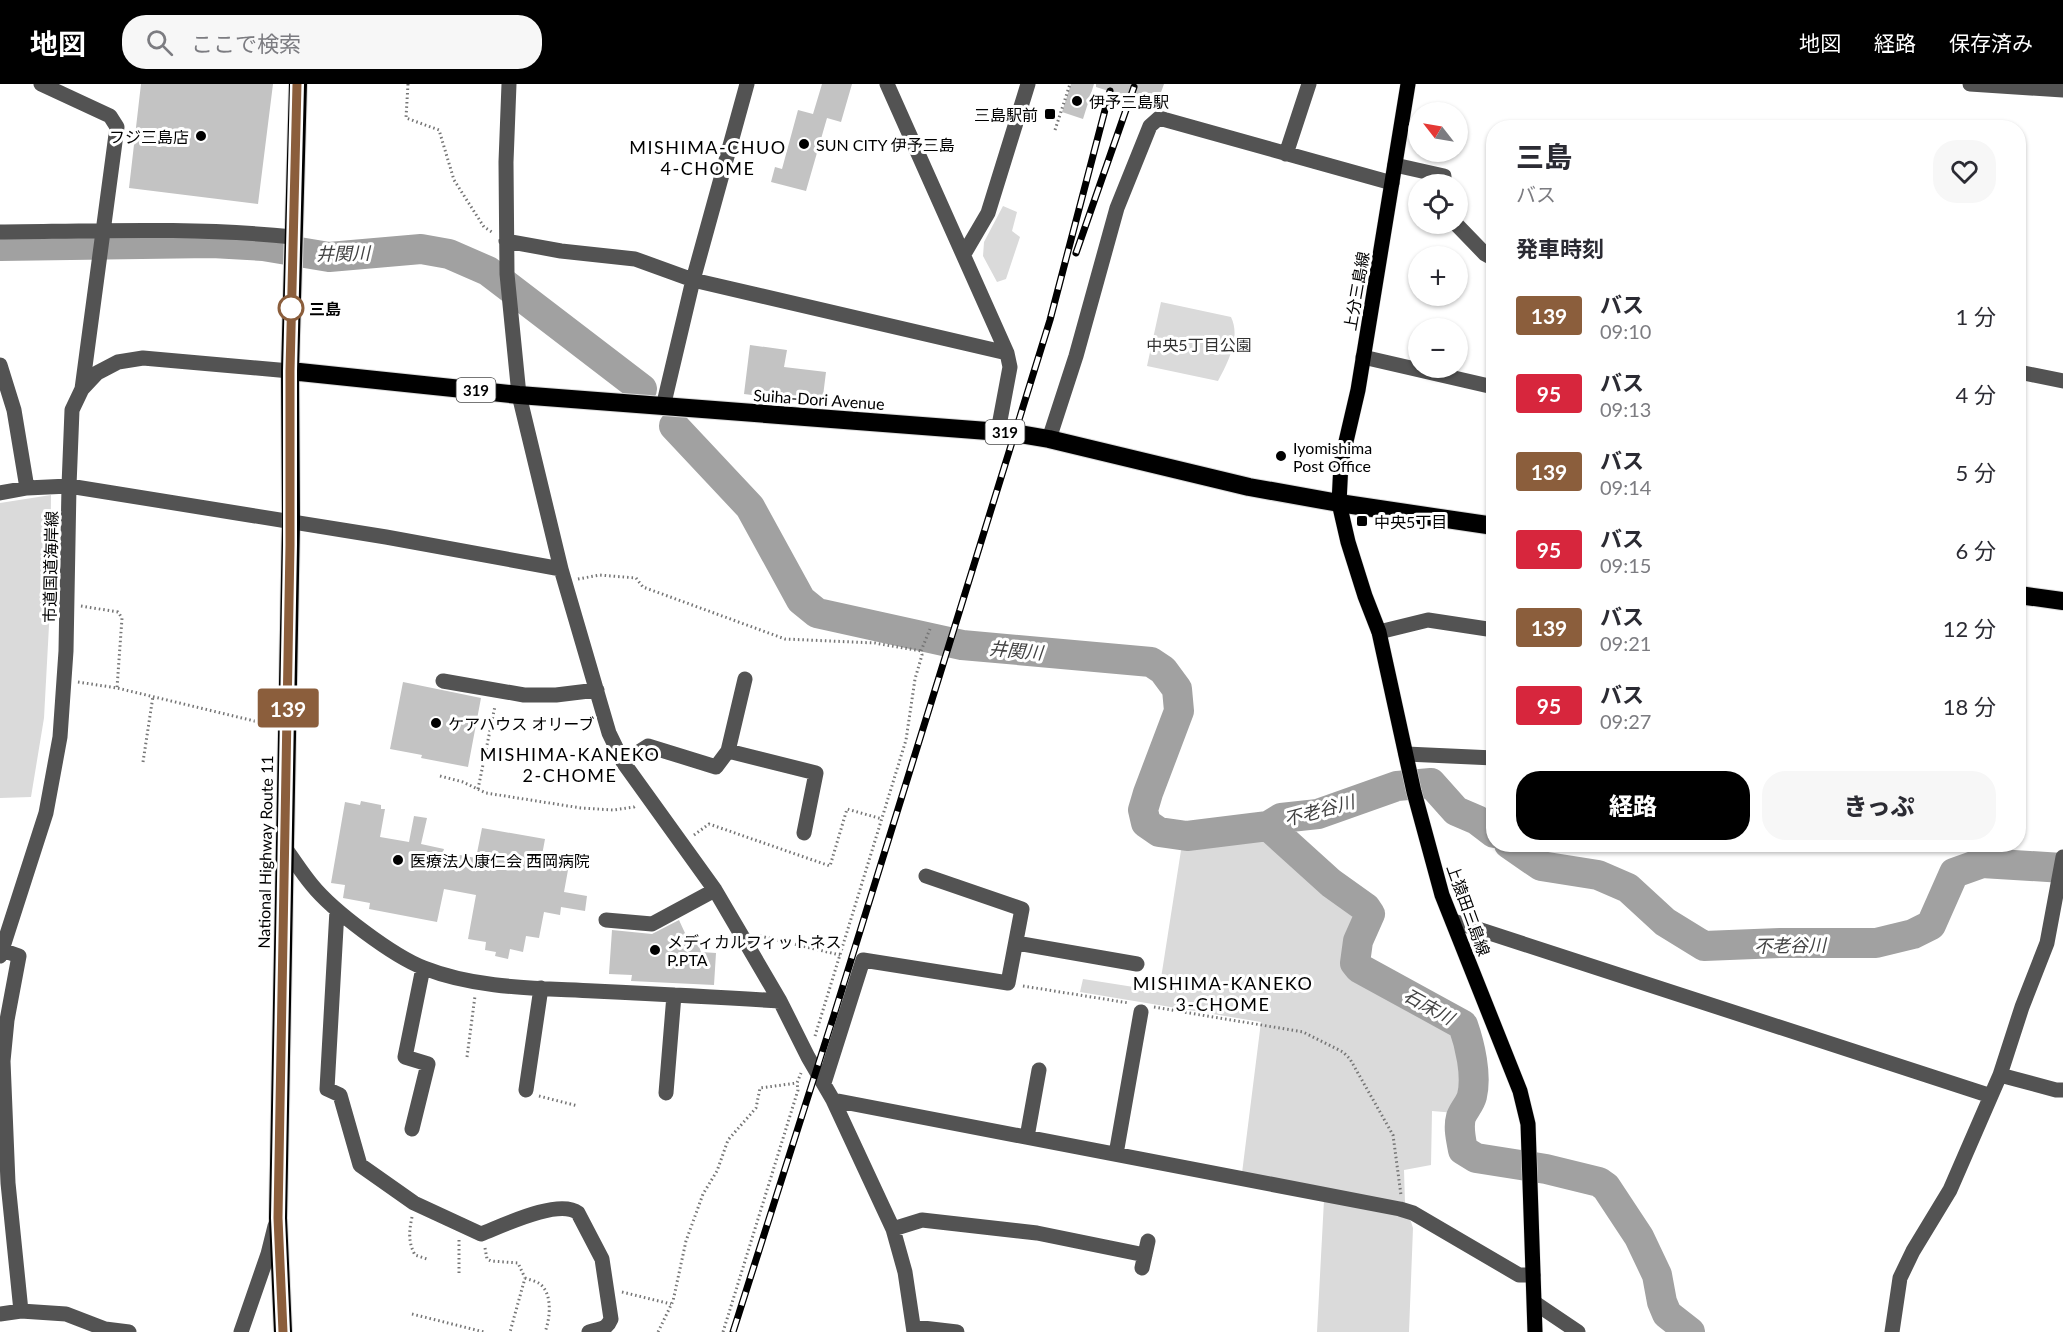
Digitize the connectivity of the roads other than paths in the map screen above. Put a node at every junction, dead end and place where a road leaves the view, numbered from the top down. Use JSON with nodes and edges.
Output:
{"nodes":[{"id":1,"x":41,"y":84,"type":"edge"},
{"id":2,"x":297,"y":84,"type":"edge"},
{"id":3,"x":509,"y":84,"type":"edge"},
{"id":4,"x":747,"y":84,"type":"edge"},
{"id":5,"x":886,"y":84,"type":"edge"},
{"id":6,"x":1028,"y":84,"type":"edge"},
{"id":7,"x":1309,"y":84,"type":"edge"},
{"id":8,"x":1408,"y":84,"type":"edge"},
{"id":9,"x":1970,"y":84,"type":"edge"},
{"id":10,"x":2063,"y":90,"type":"edge"},
{"id":11,"x":1286,"y":154,"type":"junction"},
{"id":12,"x":1395,"y":165,"type":"junction"},
{"id":13,"x":1435,"y":174,"type":"edge"},
{"id":14,"x":1392,"y":183,"type":"junction"},
{"id":15,"x":104,"y":231,"type":"junction"},
{"id":16,"x":0,"y":232,"type":"edge"},
{"id":17,"x":1466,"y":234,"type":"edge"},
{"id":18,"x":293,"y":237,"type":"junction"},
{"id":19,"x":506,"y":241,"type":"junction"},
{"id":20,"x":964,"y":254,"type":"junction"},
{"id":21,"x":1486,"y":255,"type":"edge"},
{"id":22,"x":693,"y":280,"type":"junction"},
{"id":23,"x":1007,"y":353,"type":"junction"},
{"id":24,"x":1363,"y":357,"type":"junction"},
{"id":25,"x":0,"y":365,"type":"edge"},
{"id":26,"x":290,"y":371,"type":"junction"},
{"id":27,"x":2026,"y":373,"type":"edge"},
{"id":28,"x":2063,"y":381,"type":"edge"},
{"id":29,"x":1486,"y":385,"type":"edge"},
{"id":30,"x":82,"y":389,"type":"junction"},
{"id":31,"x":519,"y":395,"type":"junction"},
{"id":32,"x":663,"y":407,"type":"junction"},
{"id":33,"x":998,"y":431,"type":"junction"},
{"id":34,"x":1049,"y":439,"type":"junction"},
{"id":35,"x":69,"y":486,"type":"junction"},
{"id":36,"x":27,"y":488,"type":"junction"},
{"id":37,"x":0,"y":493,"type":"edge"},
{"id":38,"x":1340,"y":503,"type":"junction"},
{"id":39,"x":291,"y":522,"type":"junction"},
{"id":40,"x":1486,"y":524,"type":"edge"},
{"id":41,"x":563,"y":576,"type":"junction"},
{"id":42,"x":2026,"y":596,"type":"edge"},
{"id":43,"x":2063,"y":601,"type":"edge"},
{"id":44,"x":1486,"y":629,"type":"edge"},
{"id":45,"x":1379,"y":632,"type":"junction"},
{"id":46,"x":745,"y":679,"type":"dead end"},
{"id":47,"x":443,"y":681,"type":"dead end"},
{"id":48,"x":597,"y":690,"type":"junction"},
{"id":49,"x":728,"y":751,"type":"junction"},
{"id":50,"x":1406,"y":754,"type":"junction"},
{"id":51,"x":1486,"y":758,"type":"edge"},
{"id":52,"x":623,"y":762,"type":"junction"},
{"id":53,"x":804,"y":833,"type":"dead end"},
{"id":54,"x":285,"y":848,"type":"junction"},
{"id":55,"x":2063,"y":857,"type":"edge"},
{"id":56,"x":927,"y":876,"type":"dead end"},
{"id":57,"x":715,"y":890,"type":"junction"},
{"id":58,"x":337,"y":910,"type":"junction"},
{"id":59,"x":606,"y":920,"type":"dead end"},
{"id":60,"x":1453,"y":921,"type":"junction"},
{"id":61,"x":3,"y":943,"type":"edge"},
{"id":62,"x":1016,"y":943,"type":"junction"},
{"id":63,"x":1137,"y":964,"type":"dead end"},
{"id":64,"x":423,"y":968,"type":"junction"},
{"id":65,"x":541,"y":988,"type":"junction"},
{"id":66,"x":674,"y":994,"type":"junction"},
{"id":67,"x":780,"y":1001,"type":"junction"},
{"id":68,"x":1138,"y":1007,"type":"road end"},
{"id":69,"x":1039,"y":1070,"type":"dead end"},
{"id":70,"x":2000,"y":1075,"type":"junction"},
{"id":71,"x":824,"y":1083,"type":"junction"},
{"id":72,"x":526,"y":1090,"type":"road end"},
{"id":73,"x":2063,"y":1090,"type":"edge"},
{"id":74,"x":666,"y":1093,"type":"dead end"},
{"id":75,"x":1991,"y":1096,"type":"junction"},
{"id":76,"x":834,"y":1100,"type":"junction"},
{"id":77,"x":412,"y":1129,"type":"dead end"},
{"id":78,"x":1027,"y":1137,"type":"junction"},
{"id":79,"x":1116,"y":1154,"type":"junction"},
{"id":80,"x":278,"y":1218,"type":"junction"},
{"id":81,"x":893,"y":1229,"type":"junction"},
{"id":82,"x":1145,"y":1254,"type":"dead end"},
{"id":83,"x":1533,"y":1275,"type":"junction"},
{"id":84,"x":1534,"y":1303,"type":"junction"},
{"id":85,"x":21,"y":1311,"type":"junction"},
{"id":86,"x":0,"y":1314,"type":"edge"},
{"id":87,"x":914,"y":1329,"type":"edge"},
{"id":88,"x":129,"y":1332,"type":"edge"},
{"id":89,"x":242,"y":1332,"type":"edge"},
{"id":90,"x":283,"y":1332,"type":"edge"},
{"id":91,"x":590,"y":1332,"type":"edge"},
{"id":92,"x":957,"y":1332,"type":"edge"},
{"id":93,"x":1535,"y":1332,"type":"edge"},
{"id":94,"x":1578,"y":1332,"type":"edge"},
{"id":95,"x":1892,"y":1332,"type":"edge"}],
"edges":[{"from":1,"to":15,"type":"street"},
{"from":2,"to":18,"type":"highway","name":"National Highway Route 11"},
{"from":3,"to":19,"type":"street"},
{"from":4,"to":22,"type":"street"},
{"from":5,"to":20,"type":"street"},
{"from":6,"to":20,"type":"street"},
{"from":7,"to":11,"type":"street"},
{"from":8,"to":12,"type":"main road","name":"上分三島線"},
{"from":9,"to":10,"type":"street"},
{"from":11,"to":14,"type":"street"},
{"from":11,"to":34,"type":"street"},
{"from":12,"to":13,"type":"street"},
{"from":12,"to":14,"type":"main road","name":"上分三島線"},
{"from":14,"to":24,"type":"main road","name":"上分三島線"},
{"from":15,"to":16,"type":"street"},
{"from":15,"to":18,"type":"street"},
{"from":15,"to":30,"type":"street"},
{"from":17,"to":21,"type":"street"},
{"from":18,"to":26,"type":"highway","name":"National Highway Route 11"},
{"from":19,"to":22,"type":"street"},
{"from":19,"to":31,"type":"street"},
{"from":20,"to":23,"type":"street"},
{"from":22,"to":23,"type":"street"},
{"from":22,"to":32,"type":"street"},
{"from":23,"to":33,"type":"street"},
{"from":24,"to":29,"type":"street"},
{"from":24,"to":38,"type":"main road","name":"上分三島線"},
{"from":25,"to":36,"type":"street"},
{"from":26,"to":30,"type":"street","name":"市道国道海岸線"},
{"from":26,"to":31,"type":"highway","name":"Suiha-Dori Avenue","number":"319"},
{"from":26,"to":39,"type":"highway","name":"National Highway Route 11"},
{"from":27,"to":28,"type":"street"},
{"from":30,"to":35,"type":"street","name":"市道国道海岸線"},
{"from":31,"to":32,"type":"highway","name":"Suiha-Dori Avenue","number":"319"},
{"from":31,"to":41,"type":"street"},
{"from":32,"to":33,"type":"highway","name":"Suiha-Dori Avenue","number":"319"},
{"from":33,"to":34,"type":"highway","name":"Suiha-Dori Avenue","number":"319"},
{"from":34,"to":38,"type":"highway","name":"Suiha-Dori Avenue","number":"319"},
{"from":35,"to":36,"type":"street"},
{"from":35,"to":39,"type":"street"},
{"from":35,"to":61,"type":"street","name":"市道国道海岸線"},
{"from":36,"to":37,"type":"street"},
{"from":38,"to":40,"type":"highway","number":"319"},
{"from":38,"to":45,"type":"main road","name":"上猿田三島線"},
{"from":39,"to":41,"type":"street"},
{"from":39,"to":54,"type":"highway","name":"National Highway Route 11"},
{"from":41,"to":48,"type":"street"},
{"from":42,"to":43,"type":"highway"},
{"from":44,"to":45,"type":"street"},
{"from":45,"to":50,"type":"main road","name":"上猿田三島線"},
{"from":46,"to":49,"type":"street"},
{"from":47,"to":48,"type":"street"},
{"from":48,"to":52,"type":"street"},
{"from":49,"to":52,"type":"street"},
{"from":49,"to":53,"type":"street"},
{"from":50,"to":51,"type":"street"},
{"from":50,"to":60,"type":"main road","name":"上猿田三島線"},
{"from":52,"to":57,"type":"street"},
{"from":54,"to":58,"type":"street"},
{"from":54,"to":80,"type":"highway","name":"National Highway Route 11"},
{"from":55,"to":70,"type":"street"},
{"from":56,"to":62,"type":"street"},
{"from":57,"to":59,"type":"street"},
{"from":57,"to":67,"type":"street"},
{"from":58,"to":64,"type":"street"},
{"from":58,"to":91,"type":"street"},
{"from":60,"to":75,"type":"street"},
{"from":60,"to":83,"type":"main road","name":"上猿田三島線"},
{"from":61,"to":85,"type":"street"},
{"from":62,"to":63,"type":"street"},
{"from":62,"to":71,"type":"street"},
{"from":64,"to":65,"type":"street"},
{"from":64,"to":77,"type":"street"},
{"from":65,"to":66,"type":"street"},
{"from":65,"to":72,"type":"street"},
{"from":66,"to":67,"type":"street"},
{"from":66,"to":74,"type":"street"},
{"from":67,"to":71,"type":"street"},
{"from":68,"to":79,"type":"street"},
{"from":69,"to":78,"type":"street"},
{"from":70,"to":73,"type":"street"},
{"from":70,"to":75,"type":"street"},
{"from":71,"to":76,"type":"street"},
{"from":75,"to":95,"type":"street"},
{"from":76,"to":78,"type":"street"},
{"from":76,"to":81,"type":"street"},
{"from":78,"to":79,"type":"street"},
{"from":79,"to":83,"type":"street"},
{"from":80,"to":89,"type":"street"},
{"from":80,"to":90,"type":"highway","name":"National Highway Route 11"},
{"from":81,"to":82,"type":"street"},
{"from":81,"to":87,"type":"street"},
{"from":83,"to":84,"type":"main road","name":"上猿田三島線"},
{"from":84,"to":93,"type":"main road","name":"上猿田三島線"},
{"from":84,"to":94,"type":"street"},
{"from":85,"to":86,"type":"street"},
{"from":85,"to":88,"type":"street"},
{"from":87,"to":92,"type":"street"}]}
